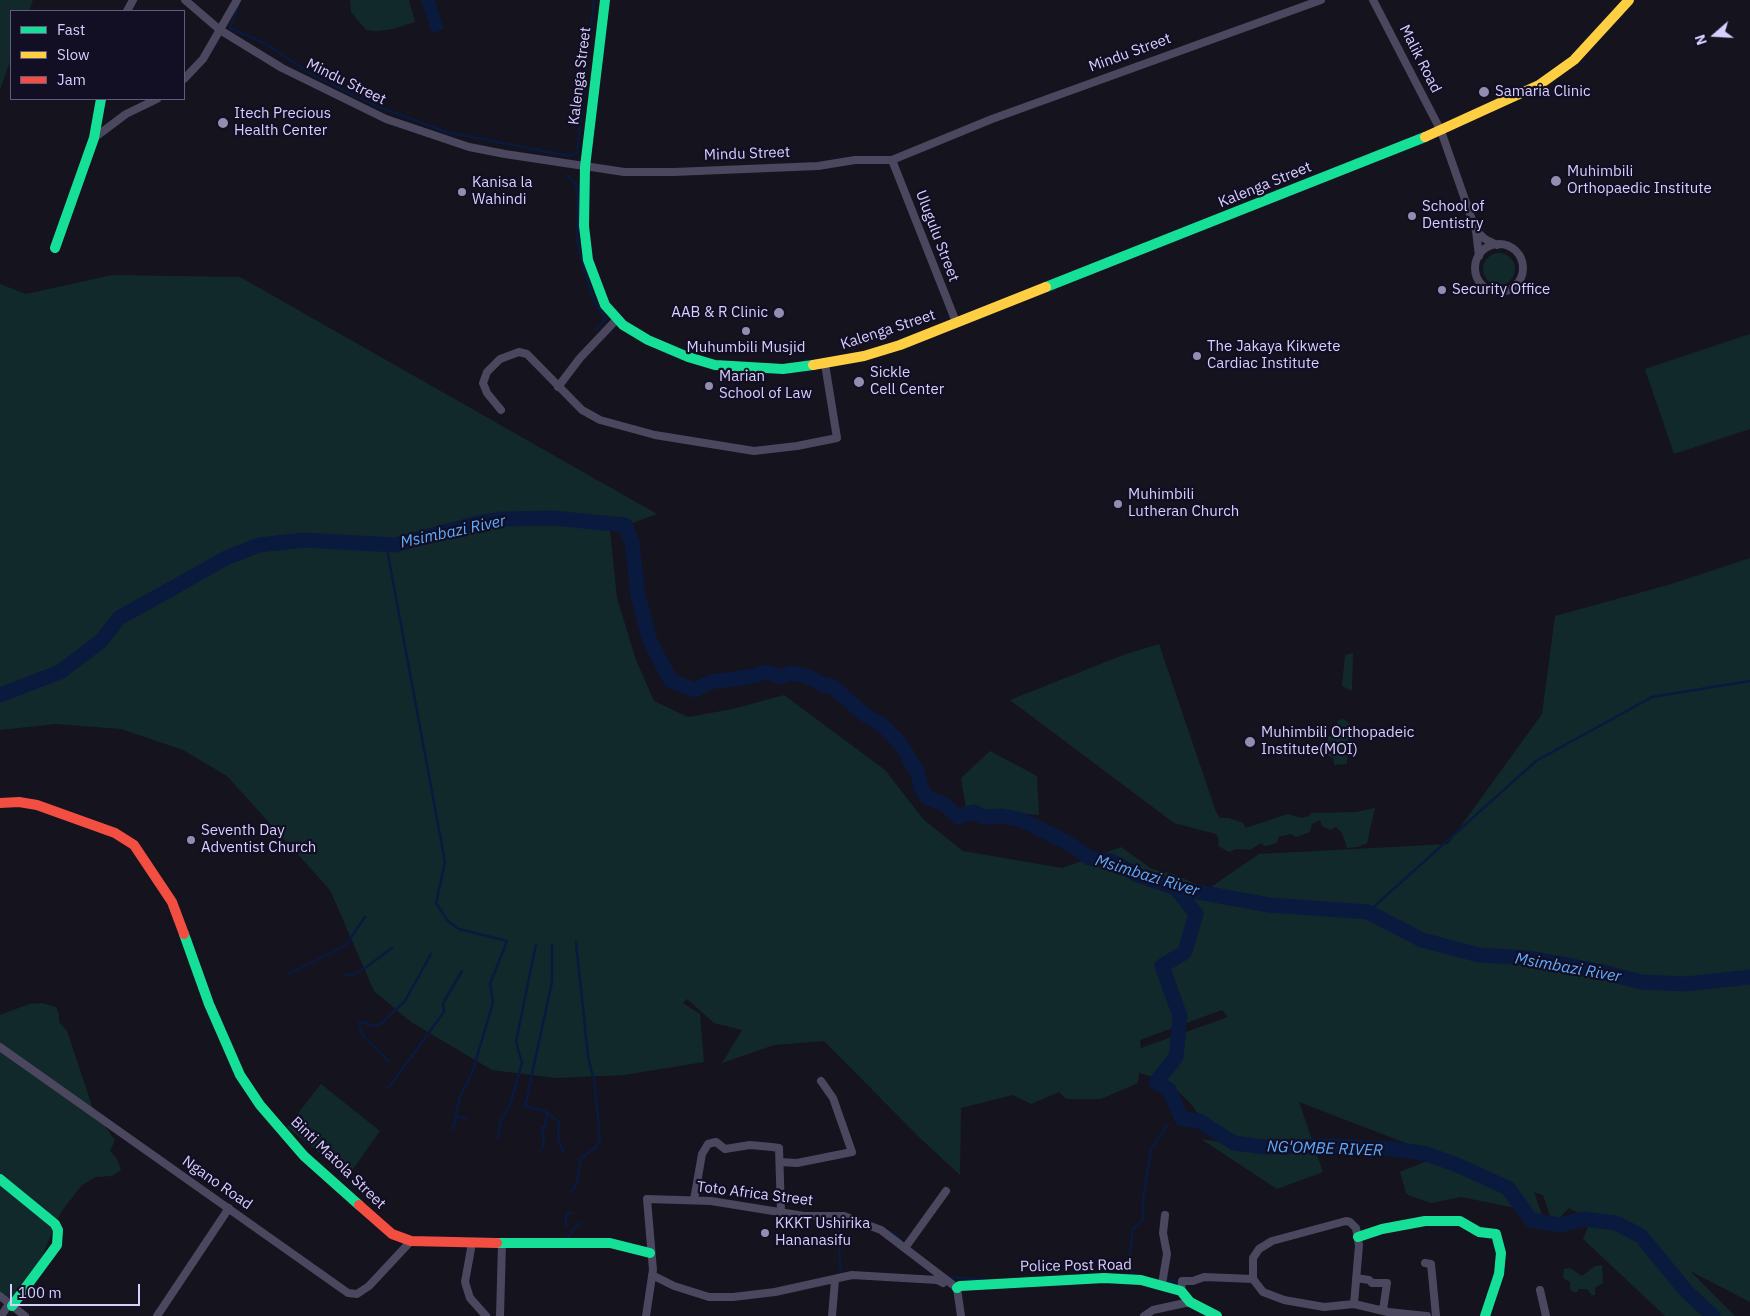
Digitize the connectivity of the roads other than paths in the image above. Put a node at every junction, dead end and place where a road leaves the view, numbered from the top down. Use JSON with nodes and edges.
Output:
{"nodes":[{"id":1,"x":185,"y":0,"type":"edge"},
{"id":2,"x":237,"y":0,"type":"edge"},
{"id":3,"x":605,"y":0,"type":"edge"},
{"id":4,"x":1320,"y":0,"type":"edge"},
{"id":5,"x":1373,"y":0,"type":"edge"},
{"id":6,"x":1629,"y":0,"type":"edge"},
{"id":7,"x":220,"y":30,"type":"junction"},
{"id":8,"x":185,"y":78,"type":"edge"},
{"id":9,"x":101,"y":100,"type":"edge"},
{"id":10,"x":155,"y":100,"type":"edge"},
{"id":11,"x":1441,"y":131,"type":"junction"},
{"id":12,"x":94,"y":138,"type":"junction"},
{"id":13,"x":892,"y":160,"type":"junction"},
{"id":14,"x":585,"y":167,"type":"junction"},
{"id":15,"x":1476,"y":231,"type":"junction"},
{"id":16,"x":1497,"y":245,"type":"junction"},
{"id":17,"x":55,"y":248,"type":"dead end"},
{"id":18,"x":1480,"y":256,"type":"junction"},
{"id":19,"x":617,"y":319,"type":"junction"},
{"id":20,"x":956,"y":322,"type":"junction"},
{"id":21,"x":825,"y":364,"type":"junction"},
{"id":22,"x":558,"y":387,"type":"junction"},
{"id":23,"x":501,"y":410,"type":"dead end"},
{"id":24,"x":0,"y":803,"type":"edge"},
{"id":25,"x":0,"y":1047,"type":"edge"},
{"id":26,"x":821,"y":1081,"type":"dead end"},
{"id":27,"x":780,"y":1162,"type":"junction"},
{"id":28,"x":0,"y":1179,"type":"edge"},
{"id":29,"x":946,"y":1191,"type":"dead end"},
{"id":30,"x":694,"y":1200,"type":"junction"},
{"id":31,"x":229,"y":1208,"type":"junction"},
{"id":32,"x":781,"y":1212,"type":"junction"},
{"id":33,"x":1165,"y":1215,"type":"dead end"},
{"id":34,"x":1358,"y":1237,"type":"junction"},
{"id":35,"x":411,"y":1242,"type":"junction"},
{"id":36,"x":472,"y":1243,"type":"junction"},
{"id":37,"x":502,"y":1244,"type":"junction"},
{"id":38,"x":905,"y":1248,"type":"junction"},
{"id":39,"x":650,"y":1253,"type":"junction"},
{"id":40,"x":1425,"y":1263,"type":"dead end"},
{"id":41,"x":652,"y":1275,"type":"junction"},
{"id":42,"x":1356,"y":1278,"type":"junction"},
{"id":43,"x":835,"y":1280,"type":"junction"},
{"id":44,"x":1253,"y":1280,"type":"junction"},
{"id":45,"x":1162,"y":1284,"type":"junction"},
{"id":46,"x":957,"y":1288,"type":"junction"},
{"id":47,"x":1540,"y":1290,"type":"dead end"},
{"id":48,"x":1181,"y":1291,"type":"junction"},
{"id":49,"x":0,"y":1296,"type":"edge"},
{"id":50,"x":1190,"y":1302,"type":"junction"},
{"id":51,"x":1354,"y":1304,"type":"junction"},
{"id":52,"x":11,"y":1305,"type":"junction"},
{"id":53,"x":1324,"y":1307,"type":"junction"},
{"id":54,"x":1386,"y":1313,"type":"edge"},
{"id":55,"x":1,"y":1316,"type":"edge"},
{"id":56,"x":26,"y":1316,"type":"edge"},
{"id":57,"x":157,"y":1316,"type":"edge"},
{"id":58,"x":486,"y":1316,"type":"edge"},
{"id":59,"x":500,"y":1316,"type":"edge"},
{"id":60,"x":646,"y":1316,"type":"edge"},
{"id":61,"x":832,"y":1316,"type":"edge"},
{"id":62,"x":961,"y":1316,"type":"edge"},
{"id":63,"x":1144,"y":1316,"type":"edge"},
{"id":64,"x":1217,"y":1316,"type":"edge"},
{"id":65,"x":1322,"y":1316,"type":"edge"},
{"id":66,"x":1427,"y":1316,"type":"edge"},
{"id":67,"x":1436,"y":1316,"type":"edge"},
{"id":68,"x":1485,"y":1316,"type":"edge"},
{"id":69,"x":1546,"y":1316,"type":"edge"}],
"edges":[{"from":1,"to":7,"type":"street","name":"Mindu Street"},
{"from":2,"to":7,"type":"street"},
{"from":3,"to":14,"type":"street","name":"Kalenga Street"},
{"from":4,"to":13,"type":"street","name":"Mindu Street"},
{"from":5,"to":11,"type":"street","name":"Malik Road"},
{"from":6,"to":11,"type":"street","name":"Kalenga Street"},
{"from":7,"to":8,"type":"street"},
{"from":7,"to":14,"type":"street","name":"Mindu Street"},
{"from":9,"to":12,"type":"street"},
{"from":10,"to":12,"type":"street"},
{"from":11,"to":15,"type":"street","name":"Malik Road"},
{"from":11,"to":20,"type":"street","name":"Kalenga Street"},
{"from":12,"to":17,"type":"street"},
{"from":13,"to":14,"type":"street","name":"Mindu Street"},
{"from":13,"to":20,"type":"street","name":"Ulugulu Street"},
{"from":14,"to":19,"type":"street","name":"Kalenga Street"},
{"from":15,"to":16,"type":"street"},
{"from":15,"to":18,"type":"street","name":"Malik Road"},
{"from":16,"to":18,"type":"street"},
{"from":16,"to":18,"type":"street"},
{"from":19,"to":21,"type":"street","name":"Kalenga Street"},
{"from":19,"to":22,"type":"street"},
{"from":20,"to":21,"type":"street","name":"Kalenga Street"},
{"from":21,"to":22,"type":"street"},
{"from":22,"to":23,"type":"street"},
{"from":24,"to":35,"type":"street","name":"Binti Matola Street"},
{"from":25,"to":31,"type":"street","name":"Ngano Road"},
{"from":26,"to":27,"type":"street"},
{"from":27,"to":30,"type":"street"},
{"from":27,"to":32,"type":"street"},
{"from":28,"to":52,"type":"street"},
{"from":29,"to":38,"type":"street"},
{"from":30,"to":32,"type":"street","name":"Toto Africa Street"},
{"from":30,"to":39,"type":"street","name":"Toto Africa Street"},
{"from":31,"to":35,"type":"street","name":"Ngano Road"},
{"from":31,"to":57,"type":"street"},
{"from":32,"to":38,"type":"street","name":"Toto Africa Street"},
{"from":33,"to":45,"type":"street"},
{"from":34,"to":42,"type":"street"},
{"from":34,"to":44,"type":"street"},
{"from":34,"to":68,"type":"street"},
{"from":35,"to":36,"type":"street","name":"Binti Matola Street"},
{"from":36,"to":37,"type":"street","name":"Binti Matola Street"},
{"from":36,"to":58,"type":"street"},
{"from":37,"to":39,"type":"street","name":"Binti Matola Street"},
{"from":37,"to":59,"type":"street"},
{"from":38,"to":46,"type":"street","name":"Toto Africa Street"},
{"from":39,"to":41,"type":"street"},
{"from":40,"to":67,"type":"street"},
{"from":41,"to":43,"type":"street"},
{"from":41,"to":60,"type":"street"},
{"from":42,"to":51,"type":"street"},
{"from":42,"to":54,"type":"street"},
{"from":43,"to":46,"type":"street"},
{"from":43,"to":61,"type":"street"},
{"from":44,"to":48,"type":"street"},
{"from":44,"to":53,"type":"street"},
{"from":45,"to":46,"type":"street","name":"Police Post Road"},
{"from":45,"to":48,"type":"street","name":"Police Post Road"},
{"from":46,"to":62,"type":"street"},
{"from":47,"to":69,"type":"street"},
{"from":48,"to":50,"type":"street"},
{"from":49,"to":52,"type":"street"},
{"from":50,"to":63,"type":"street"},
{"from":50,"to":64,"type":"street"},
{"from":51,"to":53,"type":"street"},
{"from":51,"to":54,"type":"street"},
{"from":52,"to":55,"type":"street"},
{"from":52,"to":56,"type":"street"},
{"from":53,"to":65,"type":"street"},
{"from":54,"to":66,"type":"street"}]}
